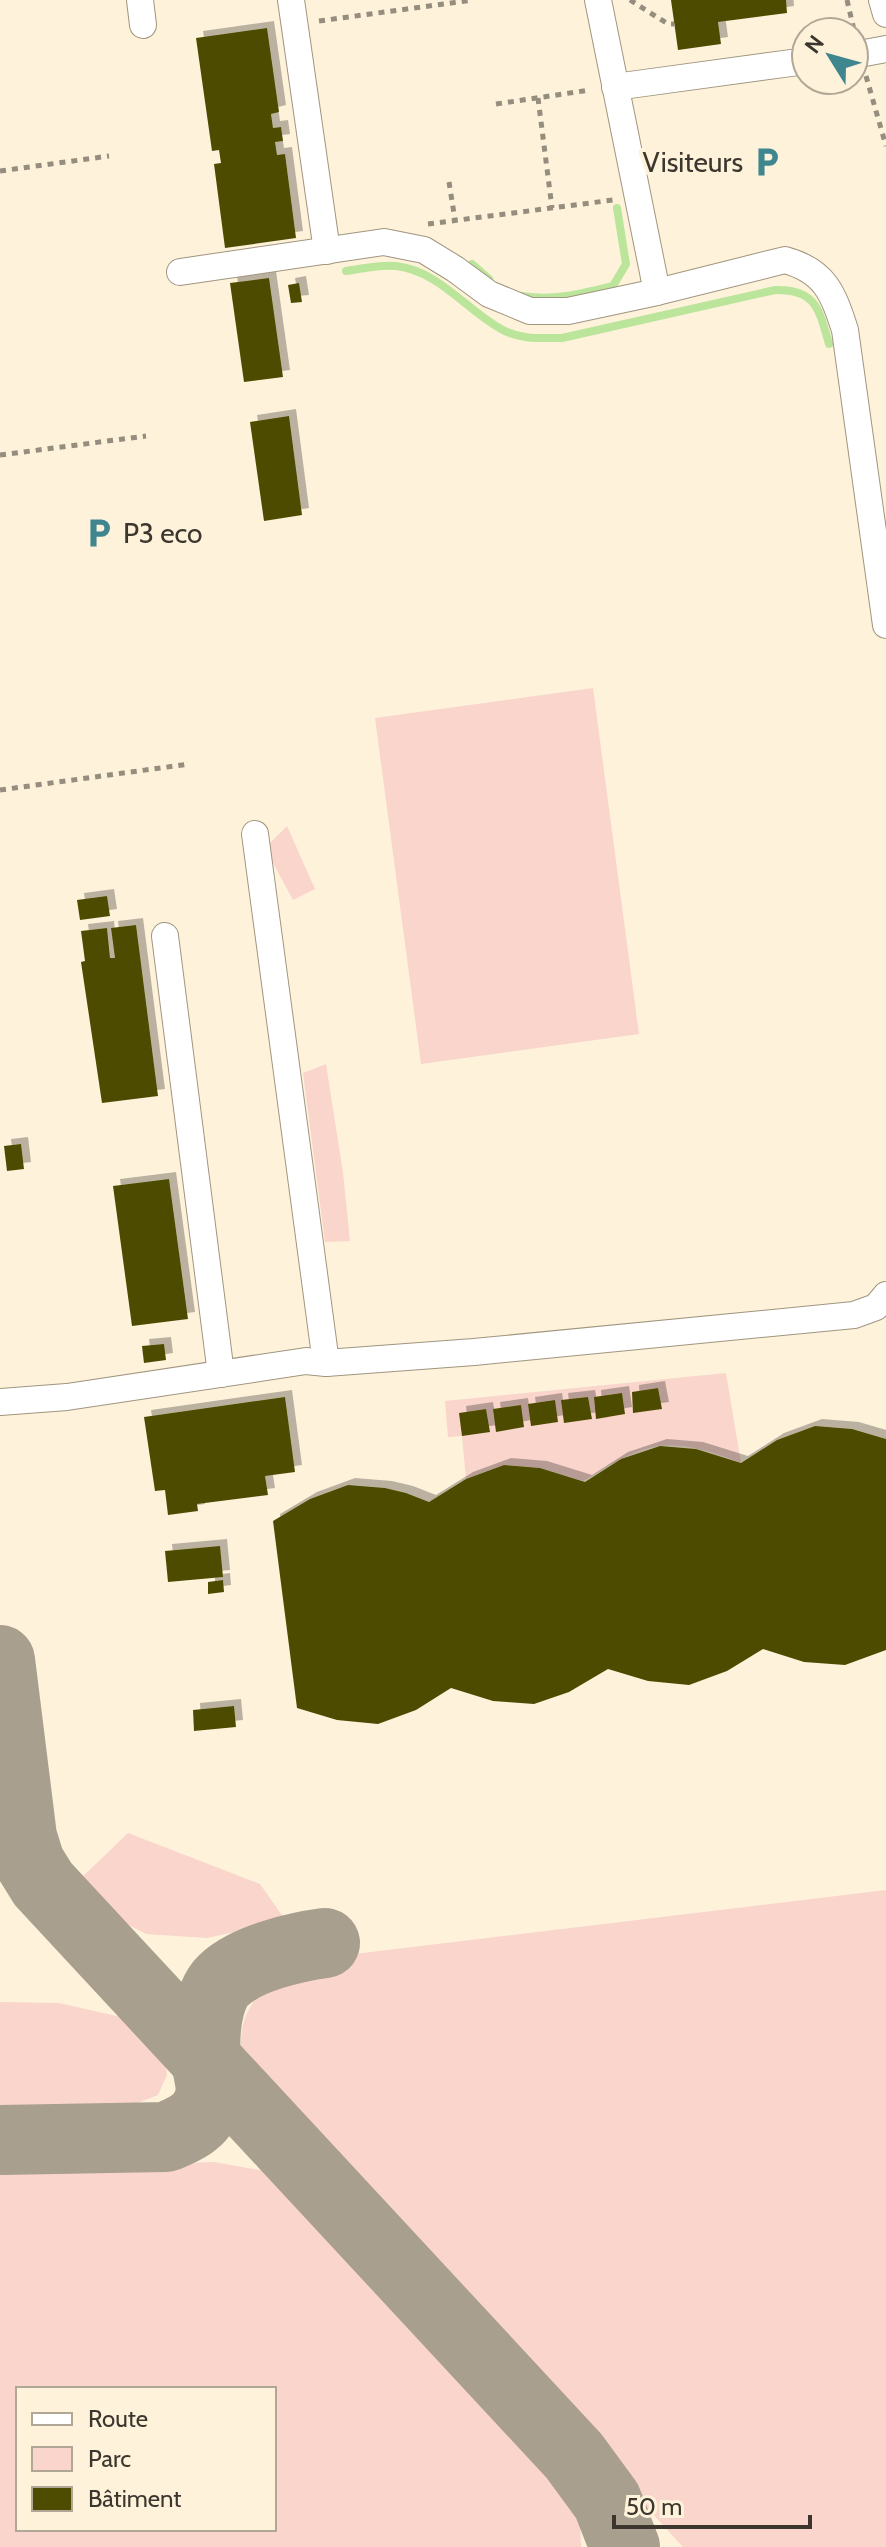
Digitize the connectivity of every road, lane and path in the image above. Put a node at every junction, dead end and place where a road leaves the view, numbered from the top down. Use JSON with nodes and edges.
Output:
{"nodes":[{"id":1,"x":473,"y":0,"type":"edge"},
{"id":2,"x":598,"y":0,"type":"edge"},
{"id":3,"x":630,"y":0,"type":"edge"},
{"id":4,"x":882,"y":0,"type":"edge"},
{"id":5,"x":293,"y":12,"type":"edge"},
{"id":6,"x":886,"y":14,"type":"edge"},
{"id":7,"x":674,"y":24,"type":"dead end"},
{"id":8,"x":790,"y":64,"type":"edge"},
{"id":9,"x":615,"y":87,"type":"junction"},
{"id":10,"x":870,"y":93,"type":"edge"},
{"id":11,"x":538,"y":98,"type":"junction"},
{"id":12,"x":496,"y":104,"type":"dead end"},
{"id":13,"x":886,"y":146,"type":"edge"},
{"id":14,"x":109,"y":156,"type":"dead end"},
{"id":15,"x":0,"y":171,"type":"edge"},
{"id":16,"x":449,"y":182,"type":"dead end"},
{"id":17,"x":637,"y":196,"type":"junction"},
{"id":18,"x":552,"y":208,"type":"junction"},
{"id":19,"x":455,"y":220,"type":"junction"},
{"id":20,"x":426,"y":224,"type":"dead end"},
{"id":21,"x":327,"y":251,"type":"junction"},
{"id":22,"x":180,"y":272,"type":"dead end"},
{"id":23,"x":657,"y":292,"type":"junction"},
{"id":24,"x":146,"y":436,"type":"dead end"},
{"id":25,"x":0,"y":455,"type":"edge"},
{"id":26,"x":886,"y":625,"type":"edge"},
{"id":27,"x":189,"y":764,"type":"dead end"},
{"id":28,"x":0,"y":790,"type":"edge"},
{"id":29,"x":255,"y":834,"type":"dead end"},
{"id":30,"x":165,"y":936,"type":"dead end"},
{"id":31,"x":886,"y":1295,"type":"edge"},
{"id":32,"x":326,"y":1363,"type":"junction"},
{"id":33,"x":221,"y":1374,"type":"junction"},
{"id":34,"x":0,"y":1402,"type":"edge"}],
"edges":[{"from":1,"to":5,"type":"path"},
{"from":2,"to":9,"type":"street"},
{"from":3,"to":7,"type":"path"},
{"from":4,"to":6,"type":"street"},
{"from":5,"to":21,"type":"street"},
{"from":8,"to":9,"type":"street"},
{"from":9,"to":11,"type":"path"},
{"from":9,"to":17,"type":"street"},
{"from":10,"to":13,"type":"path"},
{"from":11,"to":12,"type":"path"},
{"from":11,"to":18,"type":"path"},
{"from":14,"to":15,"type":"path"},
{"from":16,"to":19,"type":"path"},
{"from":17,"to":18,"type":"path"},
{"from":17,"to":23,"type":"street"},
{"from":18,"to":19,"type":"path"},
{"from":19,"to":20,"type":"path"},
{"from":21,"to":22,"type":"street"},
{"from":21,"to":23,"type":"street"},
{"from":23,"to":26,"type":"street"},
{"from":24,"to":25,"type":"path"},
{"from":27,"to":28,"type":"path"},
{"from":29,"to":32,"type":"street"},
{"from":30,"to":33,"type":"street"},
{"from":31,"to":32,"type":"street"},
{"from":32,"to":33,"type":"street"},
{"from":33,"to":34,"type":"street"}]}
